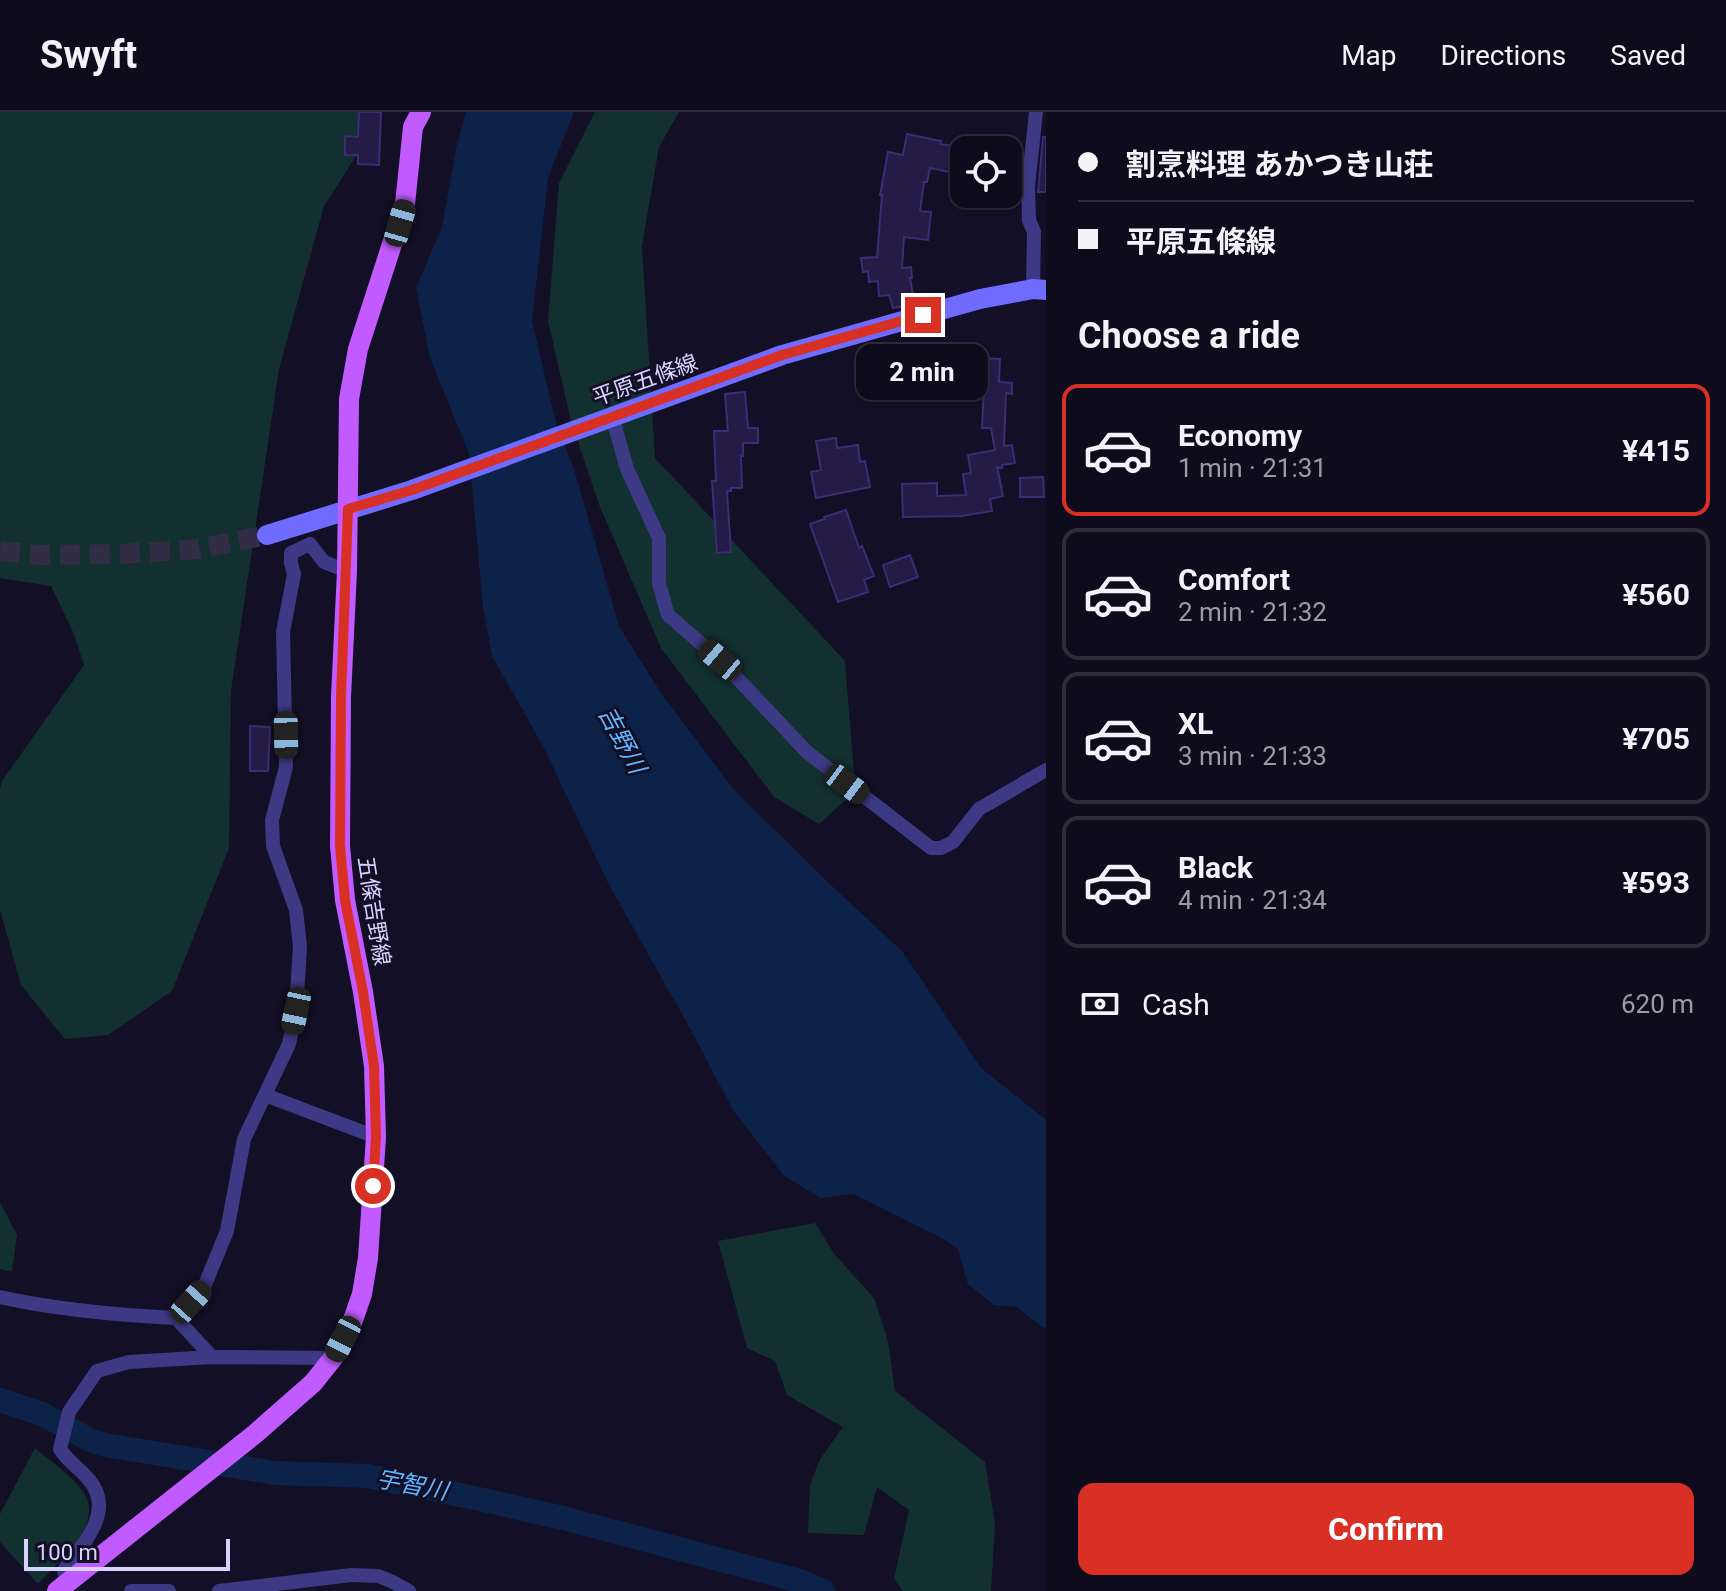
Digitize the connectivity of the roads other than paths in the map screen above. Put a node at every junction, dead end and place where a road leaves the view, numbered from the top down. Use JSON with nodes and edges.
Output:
{"nodes":[{"id":1,"x":421,"y":112,"type":"edge"},
{"id":2,"x":1036,"y":112,"type":"edge"},
{"id":3,"x":1040,"y":289,"type":"edge"},
{"id":4,"x":612,"y":416,"type":"junction"},
{"id":5,"x":348,"y":509,"type":"junction"},
{"id":6,"x":267,"y":535,"type":"tunnel mouth"},
{"id":7,"x":347,"y":571,"type":"junction"},
{"id":8,"x":1046,"y":770,"type":"edge"},
{"id":9,"x":265,"y":1095,"type":"junction"},
{"id":10,"x":376,"y":1137,"type":"junction"},
{"id":11,"x":0,"y":1297,"type":"edge"},
{"id":12,"x":176,"y":1318,"type":"junction"},
{"id":13,"x":212,"y":1357,"type":"junction"},
{"id":14,"x":333,"y":1358,"type":"junction"},
{"id":15,"x":351,"y":1575,"type":"junction"},
{"id":16,"x":62,"y":1587,"type":"edge"},
{"id":17,"x":131,"y":1591,"type":"edge"},
{"id":18,"x":169,"y":1591,"type":"edge"},
{"id":19,"x":219,"y":1591,"type":"edge"},
{"id":20,"x":352,"y":1591,"type":"edge"},
{"id":21,"x":409,"y":1591,"type":"edge"}],
"edges":[{"from":1,"to":5,"type":"main road","name":"五條吉野線"},
{"from":2,"to":3,"type":"street"},
{"from":3,"to":4,"type":"main road","name":"平原五條線"},
{"from":4,"to":5,"type":"main road","name":"平原五條線"},
{"from":4,"to":8,"type":"street"},
{"from":5,"to":6,"type":"main road","name":"平原五條線"},
{"from":5,"to":7,"type":"main road","name":"五條吉野線"},
{"from":7,"to":9,"type":"street"},
{"from":7,"to":10,"type":"main road","name":"五條吉野線"},
{"from":9,"to":10,"type":"street"},
{"from":9,"to":12,"type":"street"},
{"from":10,"to":14,"type":"main road","name":"五條吉野線"},
{"from":11,"to":12,"type":"street"},
{"from":12,"to":13,"type":"street"},
{"from":13,"to":14,"type":"street"},
{"from":13,"to":16,"type":"street"},
{"from":14,"to":16,"type":"main road","name":"五條吉野線"},
{"from":15,"to":19,"type":"street"},
{"from":15,"to":20,"type":"street"},
{"from":15,"to":21,"type":"street"},
{"from":17,"to":18,"type":"street"}]}
